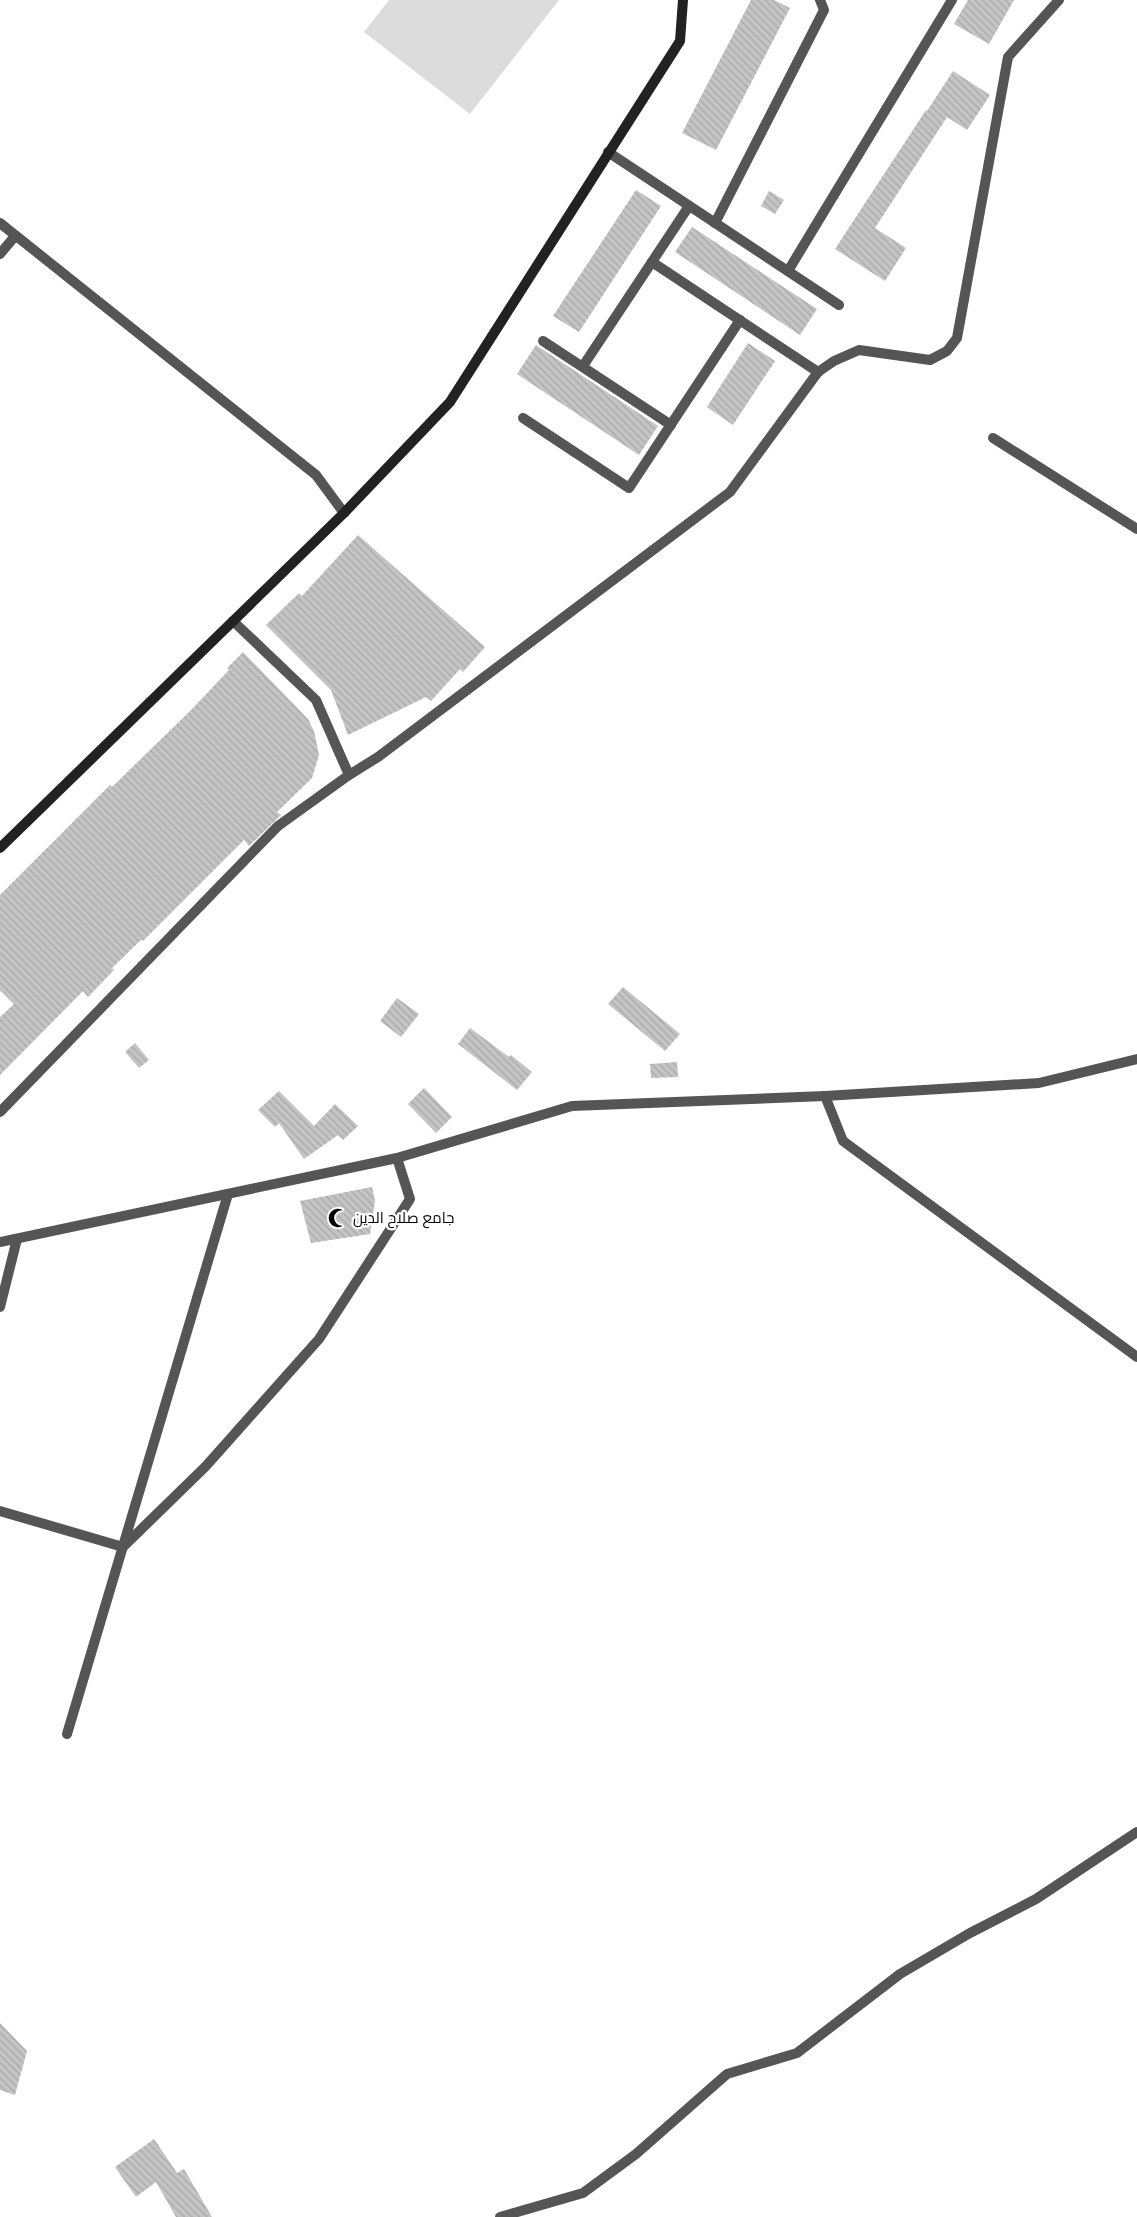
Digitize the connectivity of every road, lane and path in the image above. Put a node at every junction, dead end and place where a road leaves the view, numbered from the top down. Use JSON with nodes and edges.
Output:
{"nodes":[{"id":1,"x":684,"y":0,"type":"edge"},
{"id":2,"x":820,"y":0,"type":"edge"},
{"id":3,"x":952,"y":0,"type":"edge"},
{"id":4,"x":1059,"y":0,"type":"edge"},
{"id":5,"x":608,"y":152,"type":"junction"},
{"id":6,"x":689,"y":206,"type":"junction"},
{"id":7,"x":0,"y":223,"type":"edge"},
{"id":8,"x":715,"y":223,"type":"junction"},
{"id":9,"x":15,"y":236,"type":"junction"},
{"id":10,"x":0,"y":254,"type":"edge"},
{"id":11,"x":652,"y":262,"type":"junction"},
{"id":12,"x":788,"y":270,"type":"junction"},
{"id":13,"x":839,"y":304,"type":"dead end"},
{"id":14,"x":740,"y":320,"type":"junction"},
{"id":15,"x":543,"y":341,"type":"dead end"},
{"id":16,"x":583,"y":366,"type":"junction"},
{"id":17,"x":818,"y":372,"type":"junction"},
{"id":18,"x":523,"y":418,"type":"dead end"},
{"id":19,"x":671,"y":425,"type":"junction"},
{"id":20,"x":994,"y":438,"type":"dead end"},
{"id":21,"x":344,"y":513,"type":"junction"},
{"id":22,"x":1137,"y":529,"type":"edge"},
{"id":23,"x":234,"y":621,"type":"junction"},
{"id":24,"x":349,"y":775,"type":"junction"},
{"id":25,"x":0,"y":848,"type":"edge"},
{"id":26,"x":1137,"y":1060,"type":"edge"},
{"id":27,"x":825,"y":1096,"type":"junction"},
{"id":28,"x":0,"y":1112,"type":"edge"},
{"id":29,"x":397,"y":1158,"type":"junction"},
{"id":30,"x":228,"y":1194,"type":"junction"},
{"id":31,"x":17,"y":1239,"type":"junction"},
{"id":32,"x":0,"y":1242,"type":"edge"},
{"id":33,"x":0,"y":1307,"type":"edge"},
{"id":34,"x":1137,"y":1357,"type":"edge"},
{"id":35,"x":0,"y":1511,"type":"edge"},
{"id":36,"x":123,"y":1547,"type":"junction"},
{"id":37,"x":67,"y":1734,"type":"dead end"},
{"id":38,"x":1137,"y":1832,"type":"edge"},
{"id":39,"x":500,"y":2217,"type":"edge"}],
"edges":[{"from":1,"to":5,"type":"street"},
{"from":2,"to":8,"type":"street"},
{"from":3,"to":12,"type":"street"},
{"from":4,"to":17,"type":"street"},
{"from":5,"to":6,"type":"street"},
{"from":5,"to":21,"type":"street"},
{"from":6,"to":8,"type":"street"},
{"from":6,"to":11,"type":"street"},
{"from":7,"to":9,"type":"street"},
{"from":8,"to":12,"type":"street"},
{"from":9,"to":10,"type":"street"},
{"from":9,"to":21,"type":"street"},
{"from":11,"to":14,"type":"street"},
{"from":11,"to":16,"type":"street"},
{"from":12,"to":13,"type":"street"},
{"from":14,"to":17,"type":"street"},
{"from":14,"to":19,"type":"street"},
{"from":15,"to":16,"type":"street"},
{"from":16,"to":19,"type":"street"},
{"from":17,"to":24,"type":"street"},
{"from":18,"to":19,"type":"street"},
{"from":20,"to":22,"type":"street"},
{"from":21,"to":23,"type":"street"},
{"from":23,"to":24,"type":"street"},
{"from":23,"to":25,"type":"street"},
{"from":24,"to":28,"type":"street"},
{"from":26,"to":27,"type":"street"},
{"from":27,"to":29,"type":"street"},
{"from":27,"to":34,"type":"street"},
{"from":29,"to":30,"type":"street"},
{"from":29,"to":36,"type":"street"},
{"from":30,"to":31,"type":"street"},
{"from":30,"to":36,"type":"street"},
{"from":31,"to":32,"type":"street"},
{"from":31,"to":33,"type":"street"},
{"from":35,"to":36,"type":"street"},
{"from":36,"to":37,"type":"street"},
{"from":38,"to":39,"type":"street"}]}
